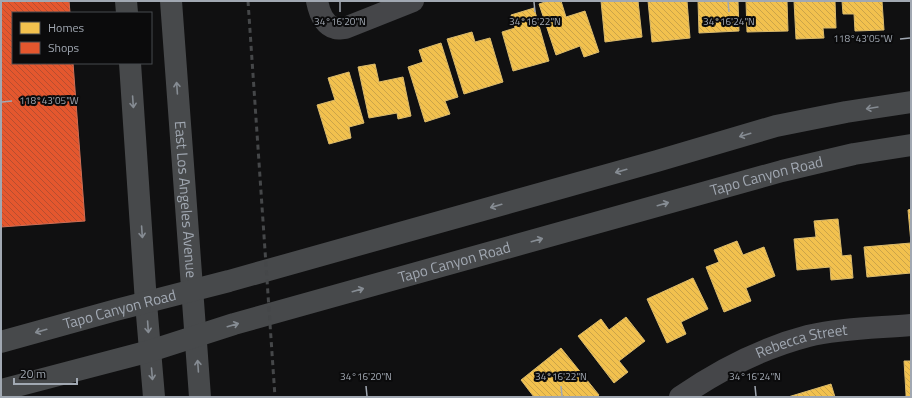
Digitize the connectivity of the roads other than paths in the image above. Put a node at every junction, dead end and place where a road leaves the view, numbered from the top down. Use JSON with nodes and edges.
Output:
{"nodes":[{"id":1,"x":126,"y":1,"type":"edge"},
{"id":2,"x":171,"y":1,"type":"edge"},
{"id":3,"x":317,"y":1,"type":"edge"},
{"id":4,"x":413,"y":1,"type":"edge"},
{"id":5,"x":127,"y":12,"type":"edge"},
{"id":6,"x":130,"y":64,"type":"edge"},
{"id":7,"x":911,"y":102,"type":"edge"},
{"id":8,"x":911,"y":145,"type":"edge"},
{"id":9,"x":192,"y":292,"type":"junction"},
{"id":10,"x":146,"y":303,"type":"junction"},
{"id":11,"x":911,"y":325,"type":"edge"},
{"id":12,"x":196,"y":336,"type":"junction"},
{"id":13,"x":1,"y":342,"type":"edge"},
{"id":14,"x":150,"y":351,"type":"junction"},
{"id":15,"x":1,"y":390,"type":"edge"},
{"id":16,"x":154,"y":397,"type":"edge"},
{"id":17,"x":200,"y":397,"type":"edge"},
{"id":18,"x":680,"y":397,"type":"edge"}],
"edges":[{"from":1,"to":5,"type":"main road"},
{"from":9,"to":2,"type":"main road","name":"East Los Angeles Avenue","one_way":true},
{"from":3,"to":4,"type":"street"},
{"from":6,"to":10,"type":"main road","one_way":true},
{"from":7,"to":9,"type":"main road","name":"Tapo Canyon Road","one_way":true},
{"from":12,"to":8,"type":"main road","name":"Tapo Canyon Road","one_way":true},
{"from":9,"to":10,"type":"main road","name":"Tapo Canyon Road"},
{"from":9,"to":12,"type":"main road","name":"East Los Angeles Avenue"},
{"from":10,"to":13,"type":"main road","name":"Tapo Canyon Road","one_way":true},
{"from":10,"to":14,"type":"main road","one_way":true},
{"from":11,"to":18,"type":"street","name":"Rebecca Street"},
{"from":12,"to":14,"type":"main road","name":"Tapo Canyon Road"},
{"from":17,"to":12,"type":"main road","name":"East Los Angeles Avenue","one_way":true},
{"from":14,"to":15,"type":"main road","name":"Tapo Canyon Road"},
{"from":14,"to":16,"type":"main road","one_way":true}]}
